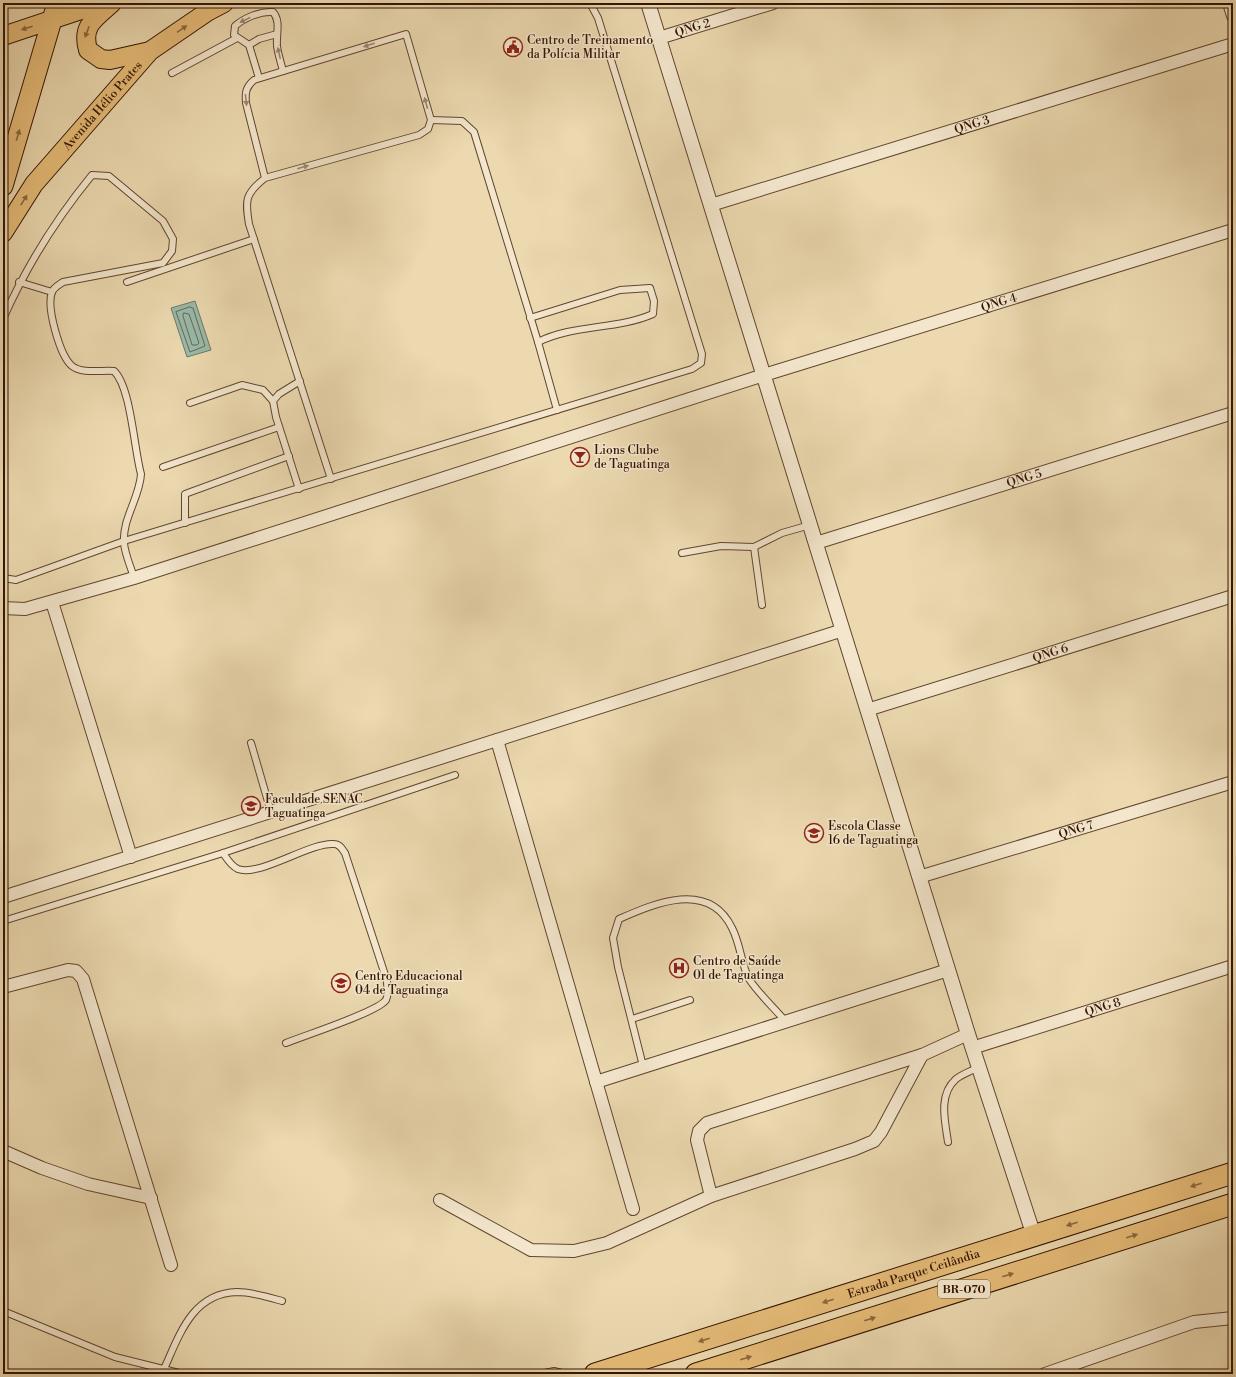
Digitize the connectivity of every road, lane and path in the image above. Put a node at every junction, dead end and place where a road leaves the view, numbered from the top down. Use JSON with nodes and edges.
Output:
{"nodes":[{"id":1,"x":102,"y":3,"type":"edge"},
{"id":2,"x":112,"y":3,"type":"edge"},
{"id":3,"x":224,"y":3,"type":"edge"},
{"id":4,"x":590,"y":3,"type":"edge"},
{"id":5,"x":648,"y":3,"type":"edge"},
{"id":6,"x":773,"y":3,"type":"edge"},
{"id":7,"x":1229,"y":3,"type":"edge"},
{"id":8,"x":54,"y":12,"type":"edge"},
{"id":9,"x":1233,"y":16,"type":"edge"},
{"id":10,"x":277,"y":34,"type":"junction"},
{"id":11,"x":3,"y":36,"type":"edge"},
{"id":12,"x":237,"y":38,"type":"junction"},
{"id":13,"x":659,"y":38,"type":"junction"},
{"id":14,"x":1233,"y":44,"type":"edge"},
{"id":15,"x":249,"y":45,"type":"junction"},
{"id":16,"x":150,"y":51,"type":"junction"},
{"id":17,"x":283,"y":71,"type":"junction"},
{"id":18,"x":172,"y":73,"type":"dead end"},
{"id":19,"x":259,"y":78,"type":"junction"},
{"id":20,"x":431,"y":120,"type":"junction"},
{"id":21,"x":265,"y":178,"type":"junction"},
{"id":22,"x":3,"y":186,"type":"edge"},
{"id":23,"x":711,"y":206,"type":"junction"},
{"id":24,"x":1233,"y":230,"type":"edge"},
{"id":25,"x":3,"y":233,"type":"edge"},
{"id":26,"x":254,"y":239,"type":"junction"},
{"id":27,"x":19,"y":282,"type":"junction"},
{"id":28,"x":127,"y":282,"type":"dead end"},
{"id":29,"x":52,"y":292,"type":"junction"},
{"id":30,"x":530,"y":318,"type":"junction"},
{"id":31,"x":3,"y":319,"type":"edge"},
{"id":32,"x":538,"y":342,"type":"junction"},
{"id":33,"x":764,"y":375,"type":"junction"},
{"id":34,"x":300,"y":381,"type":"junction"},
{"id":35,"x":273,"y":401,"type":"junction"},
{"id":36,"x":190,"y":403,"type":"dead end"},
{"id":37,"x":557,"y":410,"type":"junction"},
{"id":38,"x":1233,"y":413,"type":"edge"},
{"id":39,"x":279,"y":427,"type":"junction"},
{"id":40,"x":288,"y":456,"type":"junction"},
{"id":41,"x":163,"y":467,"type":"dead end"},
{"id":42,"x":331,"y":479,"type":"junction"},
{"id":43,"x":299,"y":489,"type":"junction"},
{"id":44,"x":186,"y":523,"type":"junction"},
{"id":45,"x":810,"y":525,"type":"junction"},
{"id":46,"x":124,"y":541,"type":"junction"},
{"id":47,"x":816,"y":543,"type":"junction"},
{"id":48,"x":754,"y":547,"type":"junction"},
{"id":49,"x":682,"y":553,"type":"dead end"},
{"id":50,"x":3,"y":578,"type":"edge"},
{"id":51,"x":134,"y":578,"type":"junction"},
{"id":52,"x":1233,"y":596,"type":"edge"},
{"id":53,"x":52,"y":602,"type":"junction"},
{"id":54,"x":762,"y":604,"type":"dead end"},
{"id":55,"x":3,"y":608,"type":"edge"},
{"id":56,"x":842,"y":630,"type":"junction"},
{"id":57,"x":867,"y":710,"type":"junction"},
{"id":58,"x":497,"y":740,"type":"junction"},
{"id":59,"x":251,"y":742,"type":"dead end"},
{"id":60,"x":455,"y":775,"type":"dead end"},
{"id":61,"x":1233,"y":782,"type":"edge"},
{"id":62,"x":271,"y":812,"type":"junction"},
{"id":63,"x":223,"y":853,"type":"junction"},
{"id":64,"x":131,"y":857,"type":"junction"},
{"id":65,"x":919,"y":877,"type":"junction"},
{"id":66,"x":3,"y":897,"type":"edge"},
{"id":67,"x":3,"y":921,"type":"edge"},
{"id":68,"x":1233,"y":966,"type":"edge"},
{"id":69,"x":948,"y":970,"type":"junction"},
{"id":70,"x":3,"y":987,"type":"edge"},
{"id":71,"x":690,"y":1000,"type":"dead end"},
{"id":72,"x":632,"y":1019,"type":"junction"},
{"id":73,"x":786,"y":1022,"type":"junction"},
{"id":74,"x":968,"y":1034,"type":"junction"},
{"id":75,"x":286,"y":1043,"type":"dead end"},
{"id":76,"x":972,"y":1048,"type":"junction"},
{"id":77,"x":922,"y":1055,"type":"junction"},
{"id":78,"x":643,"y":1066,"type":"junction"},
{"id":79,"x":978,"y":1067,"type":"junction"},
{"id":80,"x":596,"y":1082,"type":"junction"},
{"id":81,"x":948,"y":1142,"type":"dead end"},
{"id":82,"x":3,"y":1151,"type":"edge"},
{"id":83,"x":1233,"y":1173,"type":"edge"},
{"id":84,"x":711,"y":1196,"type":"junction"},
{"id":85,"x":152,"y":1198,"type":"junction"},
{"id":86,"x":440,"y":1200,"type":"dead end"},
{"id":87,"x":1233,"y":1204,"type":"edge"},
{"id":88,"x":633,"y":1209,"type":"dead end"},
{"id":89,"x":1034,"y":1236,"type":"junction"},
{"id":90,"x":171,"y":1265,"type":"dead end"},
{"id":91,"x":282,"y":1300,"type":"dead end"},
{"id":92,"x":3,"y":1311,"type":"edge"},
{"id":93,"x":1233,"y":1318,"type":"edge"},
{"id":94,"x":164,"y":1369,"type":"junction"},
{"id":95,"x":183,"y":1374,"type":"edge"},
{"id":96,"x":540,"y":1374,"type":"edge"},
{"id":97,"x":566,"y":1374,"type":"edge"},
{"id":98,"x":595,"y":1374,"type":"edge"},
{"id":99,"x":696,"y":1374,"type":"edge"},
{"id":100,"x":1045,"y":1374,"type":"edge"}],
"edges":[{"from":1,"to":8,"type":"main road"},
{"from":2,"to":16,"type":"main road","one_way":true},
{"from":16,"to":3,"type":"main road","name":"Avenida Hélio Prates","one_way":true},
{"from":4,"to":37,"type":"lane"},
{"from":5,"to":13,"type":"street"},
{"from":6,"to":13,"type":"street","name":"QNG 2"},
{"from":7,"to":9,"type":"street"},
{"from":8,"to":11,"type":"main road","one_way":true},
{"from":22,"to":8,"type":"highway","one_way":true},
{"from":10,"to":12,"type":"lane","one_way":true},
{"from":10,"to":15,"type":"lane"},
{"from":17,"to":10,"type":"lane","one_way":true},
{"from":12,"to":15,"type":"lane"},
{"from":12,"to":18,"type":"lane"},
{"from":13,"to":23,"type":"street"},
{"from":14,"to":23,"type":"street","name":"QNG 3"},
{"from":15,"to":19,"type":"lane"},
{"from":25,"to":16,"type":"main road","name":"Avenida Hélio Prates","one_way":true},
{"from":17,"to":19,"type":"lane"},
{"from":20,"to":17,"type":"lane","one_way":true},
{"from":19,"to":21,"type":"lane","one_way":true},
{"from":21,"to":20,"type":"lane","one_way":true},
{"from":20,"to":30,"type":"lane"},
{"from":21,"to":26,"type":"lane"},
{"from":23,"to":33,"type":"street"},
{"from":24,"to":33,"type":"street","name":"QNG 4"},
{"from":26,"to":28,"type":"lane"},
{"from":26,"to":34,"type":"lane"},
{"from":27,"to":29,"type":"lane"},
{"from":27,"to":29,"type":"lane"},
{"from":27,"to":31,"type":"lane"},
{"from":29,"to":46,"type":"lane"},
{"from":30,"to":32,"type":"lane"},
{"from":30,"to":32,"type":"lane"},
{"from":32,"to":37,"type":"lane"},
{"from":33,"to":45,"type":"street"},
{"from":33,"to":51,"type":"street","name":"QNG 4"},
{"from":34,"to":35,"type":"lane"},
{"from":34,"to":42,"type":"lane"},
{"from":35,"to":36,"type":"lane"},
{"from":35,"to":39,"type":"lane"},
{"from":37,"to":42,"type":"lane"},
{"from":38,"to":47,"type":"street","name":"QNG 5"},
{"from":39,"to":40,"type":"lane"},
{"from":39,"to":41,"type":"lane"},
{"from":40,"to":43,"type":"lane"},
{"from":40,"to":44,"type":"lane"},
{"from":42,"to":43,"type":"lane"},
{"from":43,"to":44,"type":"lane"},
{"from":44,"to":46,"type":"lane"},
{"from":45,"to":47,"type":"street"},
{"from":45,"to":48,"type":"lane"},
{"from":46,"to":50,"type":"lane"},
{"from":46,"to":51,"type":"lane"},
{"from":47,"to":56,"type":"street"},
{"from":48,"to":49,"type":"lane"},
{"from":48,"to":54,"type":"lane"},
{"from":51,"to":53,"type":"street","name":"QNG 4"},
{"from":52,"to":57,"type":"street","name":"QNG 6"},
{"from":53,"to":55,"type":"street","name":"QNG 4"},
{"from":53,"to":64,"type":"street"},
{"from":56,"to":57,"type":"street"},
{"from":56,"to":58,"type":"street"},
{"from":57,"to":65,"type":"street"},
{"from":58,"to":62,"type":"street"},
{"from":58,"to":80,"type":"street"},
{"from":59,"to":62,"type":"lane"},
{"from":60,"to":63,"type":"lane"},
{"from":61,"to":65,"type":"street","name":"QNG 7"},
{"from":62,"to":64,"type":"street"},
{"from":63,"to":67,"type":"lane"},
{"from":63,"to":75,"type":"lane"},
{"from":64,"to":66,"type":"street"},
{"from":65,"to":69,"type":"street"},
{"from":68,"to":76,"type":"street","name":"QNG 8"},
{"from":69,"to":73,"type":"street"},
{"from":69,"to":74,"type":"street"},
{"from":70,"to":85,"type":"street"},
{"from":71,"to":72,"type":"lane"},
{"from":72,"to":73,"type":"lane"},
{"from":72,"to":78,"type":"lane"},
{"from":73,"to":78,"type":"street"},
{"from":74,"to":76,"type":"street"},
{"from":74,"to":77,"type":"street"},
{"from":76,"to":79,"type":"street"},
{"from":77,"to":84,"type":"street"},
{"from":77,"to":84,"type":"street"},
{"from":78,"to":80,"type":"street"},
{"from":79,"to":81,"type":"lane"},
{"from":79,"to":89,"type":"street"},
{"from":80,"to":88,"type":"street"},
{"from":82,"to":85,"type":"street"},
{"from":83,"to":89,"type":"highway","name":"Estrada Parque Ceilândia","number":"BR-070","one_way":true},
{"from":84,"to":86,"type":"street"},
{"from":85,"to":90,"type":"street"},
{"from":99,"to":87,"type":"highway","number":"BR-070","one_way":true},
{"from":89,"to":98,"type":"highway","name":"Estrada Parque Ceilândia","number":"BR-070","one_way":true},
{"from":91,"to":94,"type":"lane"},
{"from":92,"to":94,"type":"lane"},
{"from":93,"to":100,"type":"street"},
{"from":94,"to":95,"type":"lane"},
{"from":96,"to":97,"type":"lane"}]}
